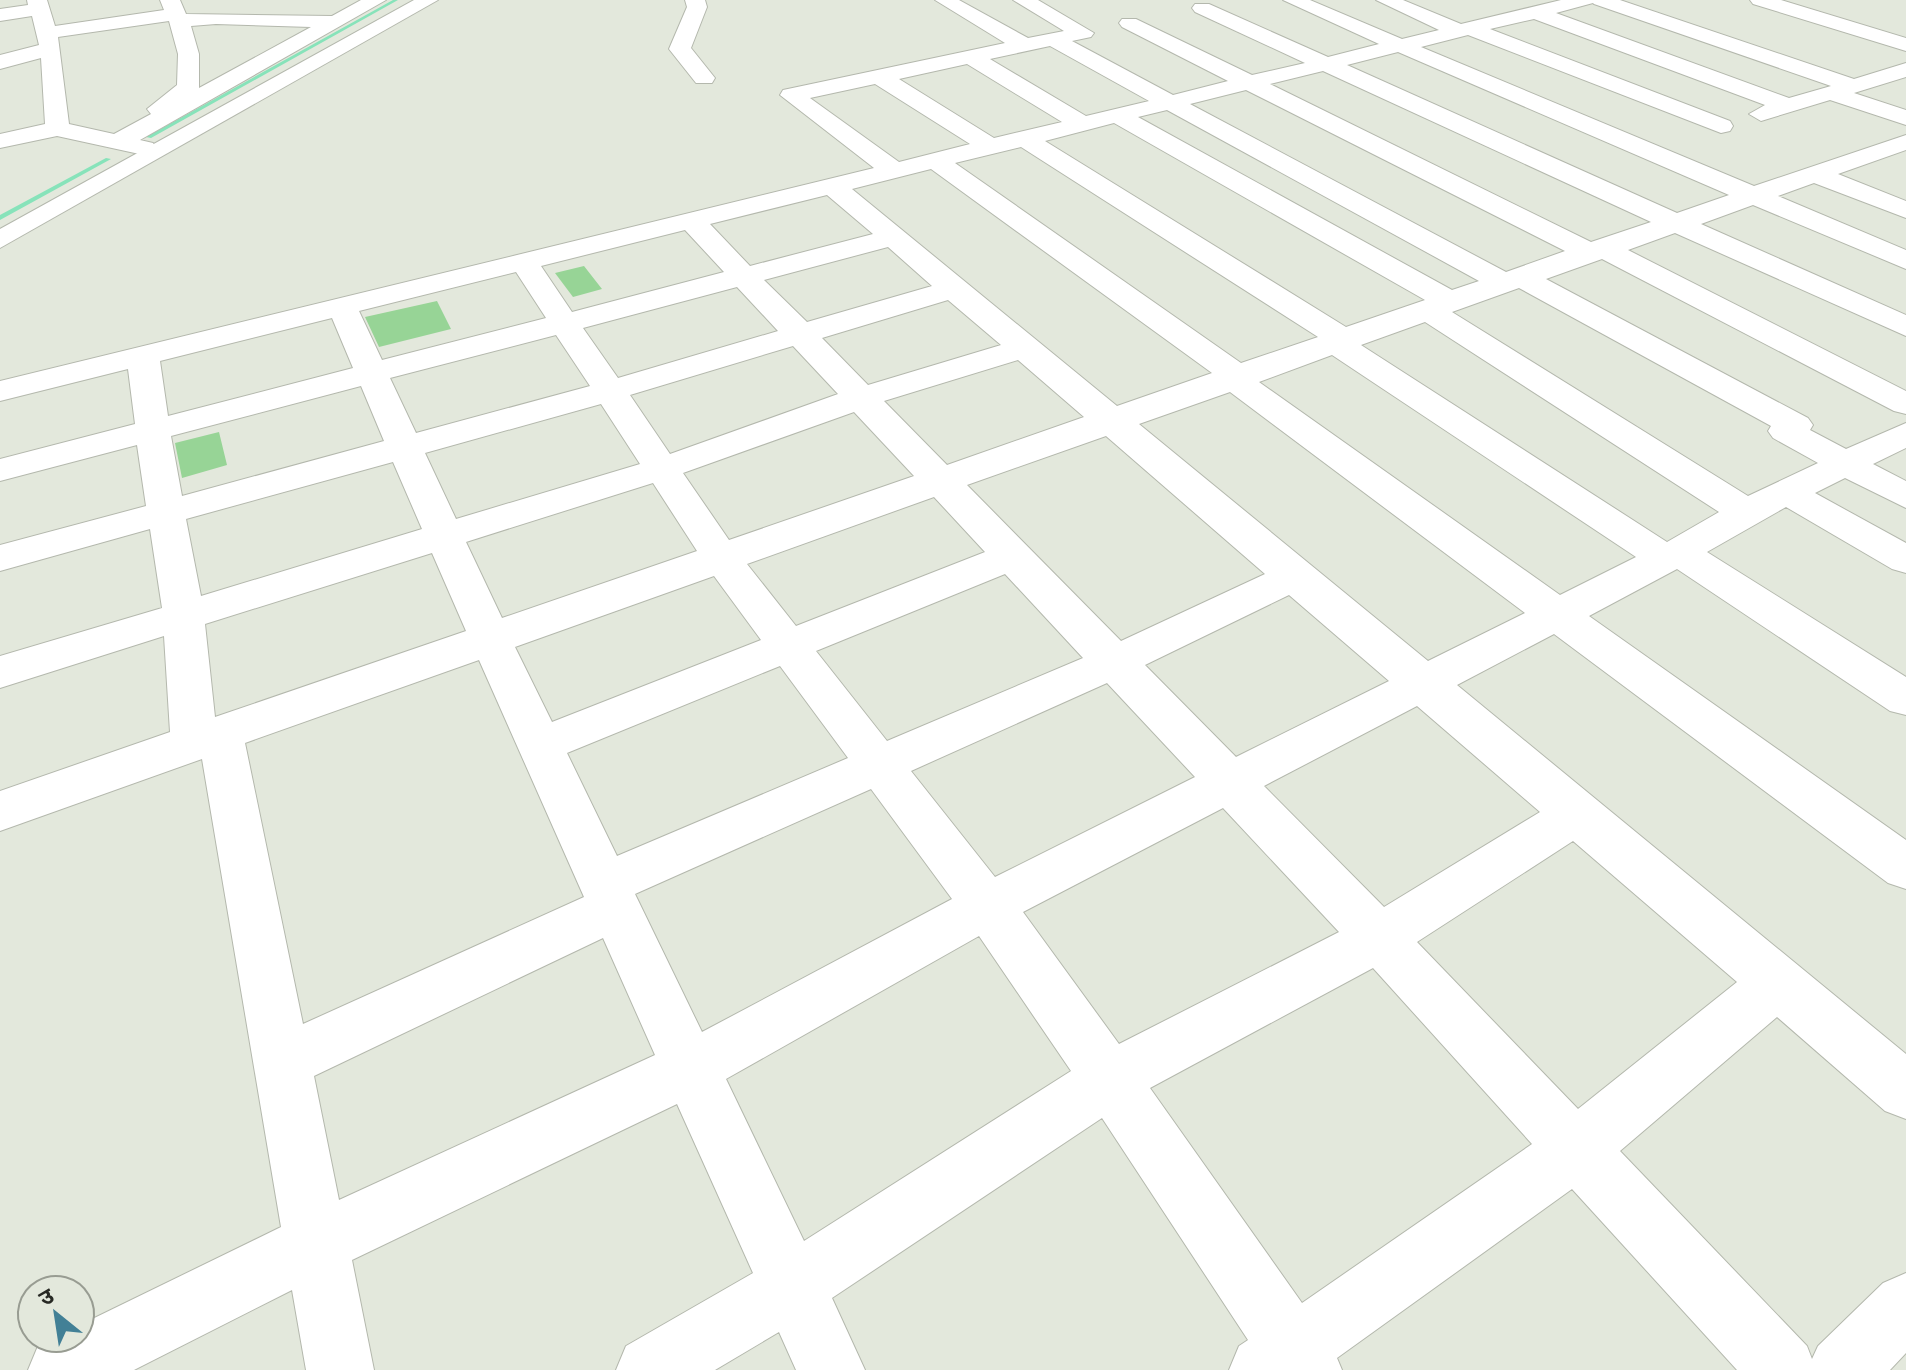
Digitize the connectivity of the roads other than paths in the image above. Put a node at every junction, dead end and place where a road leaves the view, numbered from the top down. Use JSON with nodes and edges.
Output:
{"nodes":[{"id":1,"x":330,"y":0,"type":"edge"},
{"id":2,"x":428,"y":0,"type":"edge"},
{"id":3,"x":695,"y":0,"type":"edge"},
{"id":4,"x":1023,"y":0,"type":"edge"},
{"id":5,"x":1293,"y":0,"type":"edge"},
{"id":6,"x":1386,"y":0,"type":"edge"},
{"id":7,"x":1585,"y":0,"type":"edge"},
{"id":8,"x":1601,"y":0,"type":"edge"},
{"id":9,"x":1661,"y":0,"type":"edge"},
{"id":10,"x":1760,"y":0,"type":"edge"},
{"id":11,"x":374,"y":1,"type":"edge"},
{"id":12,"x":952,"y":1,"type":"edge"},
{"id":13,"x":1221,"y":3,"type":"edge"},
{"id":14,"x":174,"y":7,"type":"edge"},
{"id":15,"x":1534,"y":12,"type":"junction"},
{"id":16,"x":0,"y":15,"type":"edge"},
{"id":17,"x":335,"y":22,"type":"junction"},
{"id":18,"x":44,"y":24,"type":"edge"},
{"id":19,"x":1107,"y":28,"type":"junction"},
{"id":20,"x":1463,"y":29,"type":"junction"},
{"id":21,"x":0,"y":36,"type":"edge"},
{"id":22,"x":1052,"y":39,"type":"junction"},
{"id":23,"x":1024,"y":45,"type":"junction"},
{"id":24,"x":1398,"y":45,"type":"junction"},
{"id":25,"x":1906,"y":45,"type":"edge"},
{"id":26,"x":1805,"y":46,"type":"dead end"},
{"id":27,"x":969,"y":56,"type":"junction"},
{"id":28,"x":0,"y":62,"type":"edge"},
{"id":29,"x":1324,"y":63,"type":"junction"},
{"id":30,"x":1901,"y":74,"type":"edge"},
{"id":31,"x":877,"y":75,"type":"junction"},
{"id":32,"x":1858,"y":75,"type":"junction"},
{"id":33,"x":704,"y":78,"type":"dead end"},
{"id":34,"x":1246,"y":82,"type":"junction"},
{"id":35,"x":1831,"y":93,"type":"junction"},
{"id":36,"x":1169,"y":101,"type":"junction"},
{"id":37,"x":1788,"y":106,"type":"junction"},
{"id":38,"x":14,"y":114,"type":"dead end"},
{"id":39,"x":1116,"y":115,"type":"junction"},
{"id":40,"x":1906,"y":118,"type":"edge"},
{"id":41,"x":57,"y":119,"type":"junction"},
{"id":42,"x":1082,"y":124,"type":"junction"},
{"id":43,"x":1721,"y":126,"type":"junction"},
{"id":44,"x":1024,"y":138,"type":"junction"},
{"id":45,"x":0,"y":141,"type":"edge"},
{"id":46,"x":114,"y":141,"type":"junction"},
{"id":47,"x":991,"y":147,"type":"junction"},
{"id":48,"x":1648,"y":150,"type":"junction"},
{"id":49,"x":158,"y":151,"type":"junction"},
{"id":50,"x":1898,"y":151,"type":"edge"},
{"id":51,"x":936,"y":161,"type":"junction"},
{"id":52,"x":895,"y":171,"type":"junction"},
{"id":53,"x":1814,"y":174,"type":"junction"},
{"id":54,"x":834,"y":187,"type":"junction"},
{"id":55,"x":1755,"y":195,"type":"junction"},
{"id":56,"x":1906,"y":210,"type":"edge"},
{"id":57,"x":692,"y":222,"type":"junction"},
{"id":58,"x":1676,"y":223,"type":"junction"},
{"id":59,"x":894,"y":237,"type":"junction"},
{"id":60,"x":0,"y":240,"type":"edge"},
{"id":61,"x":1596,"y":251,"type":"junction"},
{"id":62,"x":1906,"y":260,"type":"edge"},
{"id":63,"x":524,"y":263,"type":"junction"},
{"id":64,"x":744,"y":276,"type":"junction"},
{"id":65,"x":1512,"y":280,"type":"junction"},
{"id":66,"x":956,"y":288,"type":"junction"},
{"id":67,"x":1439,"y":306,"type":"junction"},
{"id":68,"x":342,"y":307,"type":"junction"},
{"id":69,"x":564,"y":324,"type":"junction"},
{"id":70,"x":1906,"y":327,"type":"edge"},
{"id":71,"x":805,"y":340,"type":"junction"},
{"id":72,"x":1338,"y":341,"type":"junction"},
{"id":73,"x":1028,"y":347,"type":"junction"},
{"id":74,"x":143,"y":356,"type":"junction"},
{"id":75,"x":372,"y":372,"type":"junction"},
{"id":76,"x":1234,"y":377,"type":"junction"},
{"id":77,"x":0,"y":391,"type":"edge"},
{"id":78,"x":613,"y":397,"type":"junction"},
{"id":79,"x":860,"y":398,"type":"junction"},
{"id":80,"x":1906,"y":404,"type":"edge"},
{"id":81,"x":1113,"y":419,"type":"junction"},
{"id":82,"x":152,"y":431,"type":"junction"},
{"id":83,"x":1906,"y":434,"type":"edge"},
{"id":84,"x":408,"y":455,"type":"junction"},
{"id":85,"x":1846,"y":464,"type":"junction"},
{"id":86,"x":661,"y":469,"type":"junction"},
{"id":87,"x":0,"y":470,"type":"edge"},
{"id":88,"x":938,"y":480,"type":"junction"},
{"id":89,"x":1788,"y":493,"type":"junction"},
{"id":90,"x":1906,"y":496,"type":"edge"},
{"id":91,"x":1746,"y":512,"type":"junction"},
{"id":92,"x":168,"y":524,"type":"junction"},
{"id":93,"x":445,"y":537,"type":"junction"},
{"id":94,"x":1672,"y":555,"type":"junction"},
{"id":95,"x":720,"y":556,"type":"junction"},
{"id":96,"x":1010,"y":557,"type":"junction"},
{"id":97,"x":0,"y":558,"type":"edge"},
{"id":98,"x":1906,"y":560,"type":"edge"},
{"id":99,"x":1296,"y":575,"type":"junction"},
{"id":100,"x":0,"y":582,"type":"edge"},
{"id":101,"x":1556,"y":616,"type":"junction"},
{"id":102,"x":184,"y":617,"type":"junction"},
{"id":103,"x":490,"y":638,"type":"junction"},
{"id":104,"x":791,"y":646,"type":"junction"},
{"id":105,"x":1114,"y":662,"type":"junction"},
{"id":106,"x":0,"y":672,"type":"edge"},
{"id":107,"x":1425,"y":684,"type":"junction"},
{"id":108,"x":1906,"y":699,"type":"edge"},
{"id":109,"x":207,"y":738,"type":"junction"},
{"id":110,"x":540,"y":745,"type":"junction"},
{"id":111,"x":881,"y":766,"type":"junction"},
{"id":112,"x":1230,"y":784,"type":"junction"},
{"id":113,"x":0,"y":811,"type":"edge"},
{"id":114,"x":1575,"y":815,"type":"junction"},
{"id":115,"x":1906,"y":868,"type":"edge"},
{"id":116,"x":610,"y":896,"type":"junction"},
{"id":117,"x":987,"y":906,"type":"junction"},
{"id":118,"x":1379,"y":938,"type":"junction"},
{"id":119,"x":1778,"y":982,"type":"junction"},
{"id":120,"x":282,"y":1062,"type":"junction"},
{"id":121,"x":691,"y":1068,"type":"junction"},
{"id":122,"x":1112,"y":1078,"type":"junction"},
{"id":123,"x":1906,"y":1091,"type":"edge"},
{"id":124,"x":1575,"y":1150,"type":"junction"},
{"id":125,"x":316,"y":1244,"type":"junction"},
{"id":126,"x":793,"y":1286,"type":"junction"},
{"id":127,"x":1906,"y":1306,"type":"edge"},
{"id":128,"x":1288,"y":1362,"type":"edge"},
{"id":129,"x":62,"y":1370,"type":"edge"},
{"id":130,"x":340,"y":1370,"type":"edge"},
{"id":131,"x":650,"y":1370,"type":"edge"},
{"id":132,"x":831,"y":1370,"type":"edge"},
{"id":133,"x":1783,"y":1370,"type":"edge"},
{"id":134,"x":1842,"y":1370,"type":"edge"}],
"edges":[{"from":1,"to":11,"type":"main road"},
{"from":2,"to":49,"type":"main road"},
{"from":3,"to":33,"type":"main road"},
{"from":4,"to":19,"type":"main road"},
{"from":5,"to":24,"type":"main road"},
{"from":6,"to":20,"type":"main road"},
{"from":7,"to":15,"type":"main road"},
{"from":8,"to":32,"type":"main road"},
{"from":9,"to":26,"type":"main road"},
{"from":10,"to":25,"type":"main road"},
{"from":11,"to":17,"type":"main road"},
{"from":12,"to":23,"type":"main road"},
{"from":13,"to":19,"type":"main road"},
{"from":13,"to":29,"type":"main road"},
{"from":14,"to":17,"type":"main road"},
{"from":14,"to":18,"type":"main road"},
{"from":14,"to":46,"type":"main road"},
{"from":15,"to":20,"type":"main road"},
{"from":15,"to":37,"type":"main road"},
{"from":16,"to":18,"type":"main road"},
{"from":17,"to":46,"type":"main road"},
{"from":18,"to":21,"type":"main road"},
{"from":18,"to":28,"type":"main road"},
{"from":18,"to":41,"type":"main road"},
{"from":19,"to":22,"type":"main road"},
{"from":19,"to":34,"type":"main road"},
{"from":20,"to":24,"type":"main road"},
{"from":20,"to":43,"type":"main road"},
{"from":22,"to":23,"type":"main road"},
{"from":22,"to":36,"type":"main road"},
{"from":23,"to":27,"type":"main road"},
{"from":24,"to":29,"type":"main road"},
{"from":24,"to":48,"type":"main road"},
{"from":27,"to":31,"type":"main road"},
{"from":27,"to":42,"type":"main road"},
{"from":29,"to":34,"type":"main road"},
{"from":29,"to":58,"type":"main road"},
{"from":30,"to":32,"type":"main road"},
{"from":31,"to":47,"type":"main road"},
{"from":31,"to":52,"type":"main road"},
{"from":32,"to":35,"type":"main road"},
{"from":34,"to":36,"type":"main road"},
{"from":34,"to":61,"type":"main road"},
{"from":35,"to":37,"type":"main road"},
{"from":35,"to":40,"type":"main road"},
{"from":36,"to":39,"type":"main road"},
{"from":36,"to":65,"type":"main road"},
{"from":37,"to":43,"type":"main road"},
{"from":38,"to":41,"type":"main road"},
{"from":39,"to":42,"type":"main road"},
{"from":39,"to":67,"type":"main road"},
{"from":41,"to":45,"type":"main road"},
{"from":41,"to":46,"type":"main road"},
{"from":42,"to":44,"type":"main road"},
{"from":43,"to":48,"type":"main road"},
{"from":44,"to":47,"type":"main road"},
{"from":44,"to":72,"type":"main road"},
{"from":46,"to":49,"type":"main road"},
{"from":47,"to":51,"type":"main road"},
{"from":48,"to":55,"type":"main road"},
{"from":49,"to":60,"type":"main road"},
{"from":50,"to":53,"type":"main road"},
{"from":51,"to":52,"type":"main road"},
{"from":51,"to":76,"type":"main road"},
{"from":52,"to":54,"type":"main road"},
{"from":53,"to":55,"type":"main road"},
{"from":53,"to":56,"type":"main road"},
{"from":54,"to":57,"type":"main road"},
{"from":54,"to":59,"type":"main road"},
{"from":55,"to":58,"type":"main road"},
{"from":55,"to":62,"type":"main road"},
{"from":57,"to":63,"type":"main road"},
{"from":57,"to":64,"type":"main road"},
{"from":58,"to":61,"type":"main road"},
{"from":58,"to":70,"type":"main road"},
{"from":59,"to":64,"type":"main road"},
{"from":59,"to":66,"type":"main road"},
{"from":61,"to":65,"type":"main road"},
{"from":61,"to":80,"type":"main road"},
{"from":63,"to":68,"type":"main road"},
{"from":63,"to":69,"type":"main road"},
{"from":64,"to":69,"type":"main road"},
{"from":64,"to":71,"type":"main road"},
{"from":65,"to":67,"type":"main road"},
{"from":65,"to":85,"type":"main road"},
{"from":66,"to":71,"type":"main road"},
{"from":66,"to":73,"type":"main road"},
{"from":67,"to":72,"type":"main road"},
{"from":67,"to":91,"type":"main road"},
{"from":68,"to":74,"type":"main road"},
{"from":68,"to":75,"type":"main road"},
{"from":69,"to":75,"type":"main road"},
{"from":69,"to":78,"type":"main road"},
{"from":71,"to":78,"type":"main road"},
{"from":71,"to":79,"type":"main road"},
{"from":72,"to":76,"type":"main road"},
{"from":72,"to":94,"type":"main road"},
{"from":73,"to":79,"type":"main road"},
{"from":73,"to":81,"type":"main road"},
{"from":74,"to":77,"type":"main road"},
{"from":74,"to":82,"type":"main road"},
{"from":75,"to":82,"type":"main road"},
{"from":75,"to":84,"type":"main road"},
{"from":76,"to":81,"type":"main road"},
{"from":76,"to":101,"type":"main road"},
{"from":78,"to":84,"type":"main road"},
{"from":78,"to":86,"type":"main road"},
{"from":79,"to":86,"type":"main road"},
{"from":79,"to":88,"type":"main road"},
{"from":81,"to":88,"type":"main road"},
{"from":81,"to":99,"type":"main road"},
{"from":82,"to":87,"type":"main road"},
{"from":82,"to":92,"type":"main road"},
{"from":83,"to":85,"type":"main road"},
{"from":84,"to":92,"type":"main road"},
{"from":84,"to":93,"type":"main road"},
{"from":85,"to":89,"type":"main road"},
{"from":85,"to":90,"type":"main road"},
{"from":86,"to":93,"type":"main road"},
{"from":86,"to":95,"type":"main road"},
{"from":88,"to":95,"type":"main road"},
{"from":88,"to":96,"type":"main road"},
{"from":89,"to":91,"type":"main road"},
{"from":89,"to":98,"type":"main road"},
{"from":91,"to":94,"type":"main road"},
{"from":92,"to":97,"type":"main road"},
{"from":92,"to":100,"type":"main road"},
{"from":92,"to":102,"type":"main road"},
{"from":93,"to":102,"type":"main road"},
{"from":93,"to":103,"type":"main road"},
{"from":94,"to":101,"type":"main road"},
{"from":94,"to":108,"type":"main road"},
{"from":95,"to":103,"type":"main road"},
{"from":95,"to":104,"type":"main road"},
{"from":96,"to":104,"type":"main road"},
{"from":96,"to":105,"type":"main road"},
{"from":99,"to":105,"type":"main road"},
{"from":99,"to":107,"type":"main road"},
{"from":101,"to":107,"type":"main road"},
{"from":101,"to":115,"type":"main road"},
{"from":102,"to":106,"type":"main road"},
{"from":102,"to":109,"type":"main road"},
{"from":103,"to":109,"type":"main road"},
{"from":103,"to":110,"type":"main road"},
{"from":104,"to":110,"type":"main road"},
{"from":104,"to":111,"type":"main road"},
{"from":105,"to":111,"type":"main road"},
{"from":105,"to":112,"type":"main road"},
{"from":107,"to":112,"type":"main road"},
{"from":107,"to":114,"type":"main road"},
{"from":109,"to":113,"type":"main road"},
{"from":109,"to":120,"type":"main road"},
{"from":110,"to":116,"type":"main road"},
{"from":111,"to":116,"type":"main road"},
{"from":111,"to":117,"type":"main road"},
{"from":112,"to":117,"type":"main road"},
{"from":112,"to":118,"type":"main road"},
{"from":114,"to":118,"type":"main road"},
{"from":114,"to":119,"type":"main road"},
{"from":116,"to":120,"type":"main road"},
{"from":116,"to":121,"type":"main road"},
{"from":117,"to":121,"type":"main road"},
{"from":117,"to":122,"type":"main road"},
{"from":118,"to":122,"type":"main road"},
{"from":118,"to":124,"type":"main road"},
{"from":119,"to":123,"type":"main road"},
{"from":119,"to":124,"type":"main road"},
{"from":120,"to":125,"type":"main road"},
{"from":121,"to":125,"type":"main road"},
{"from":121,"to":126,"type":"main road"},
{"from":122,"to":126,"type":"main road"},
{"from":122,"to":128,"type":"main road"},
{"from":124,"to":128,"type":"main road"},
{"from":124,"to":133,"type":"main road"},
{"from":125,"to":129,"type":"main road"},
{"from":125,"to":130,"type":"main road"},
{"from":126,"to":131,"type":"main road"},
{"from":126,"to":132,"type":"main road"},
{"from":127,"to":134,"type":"main road"}]}
